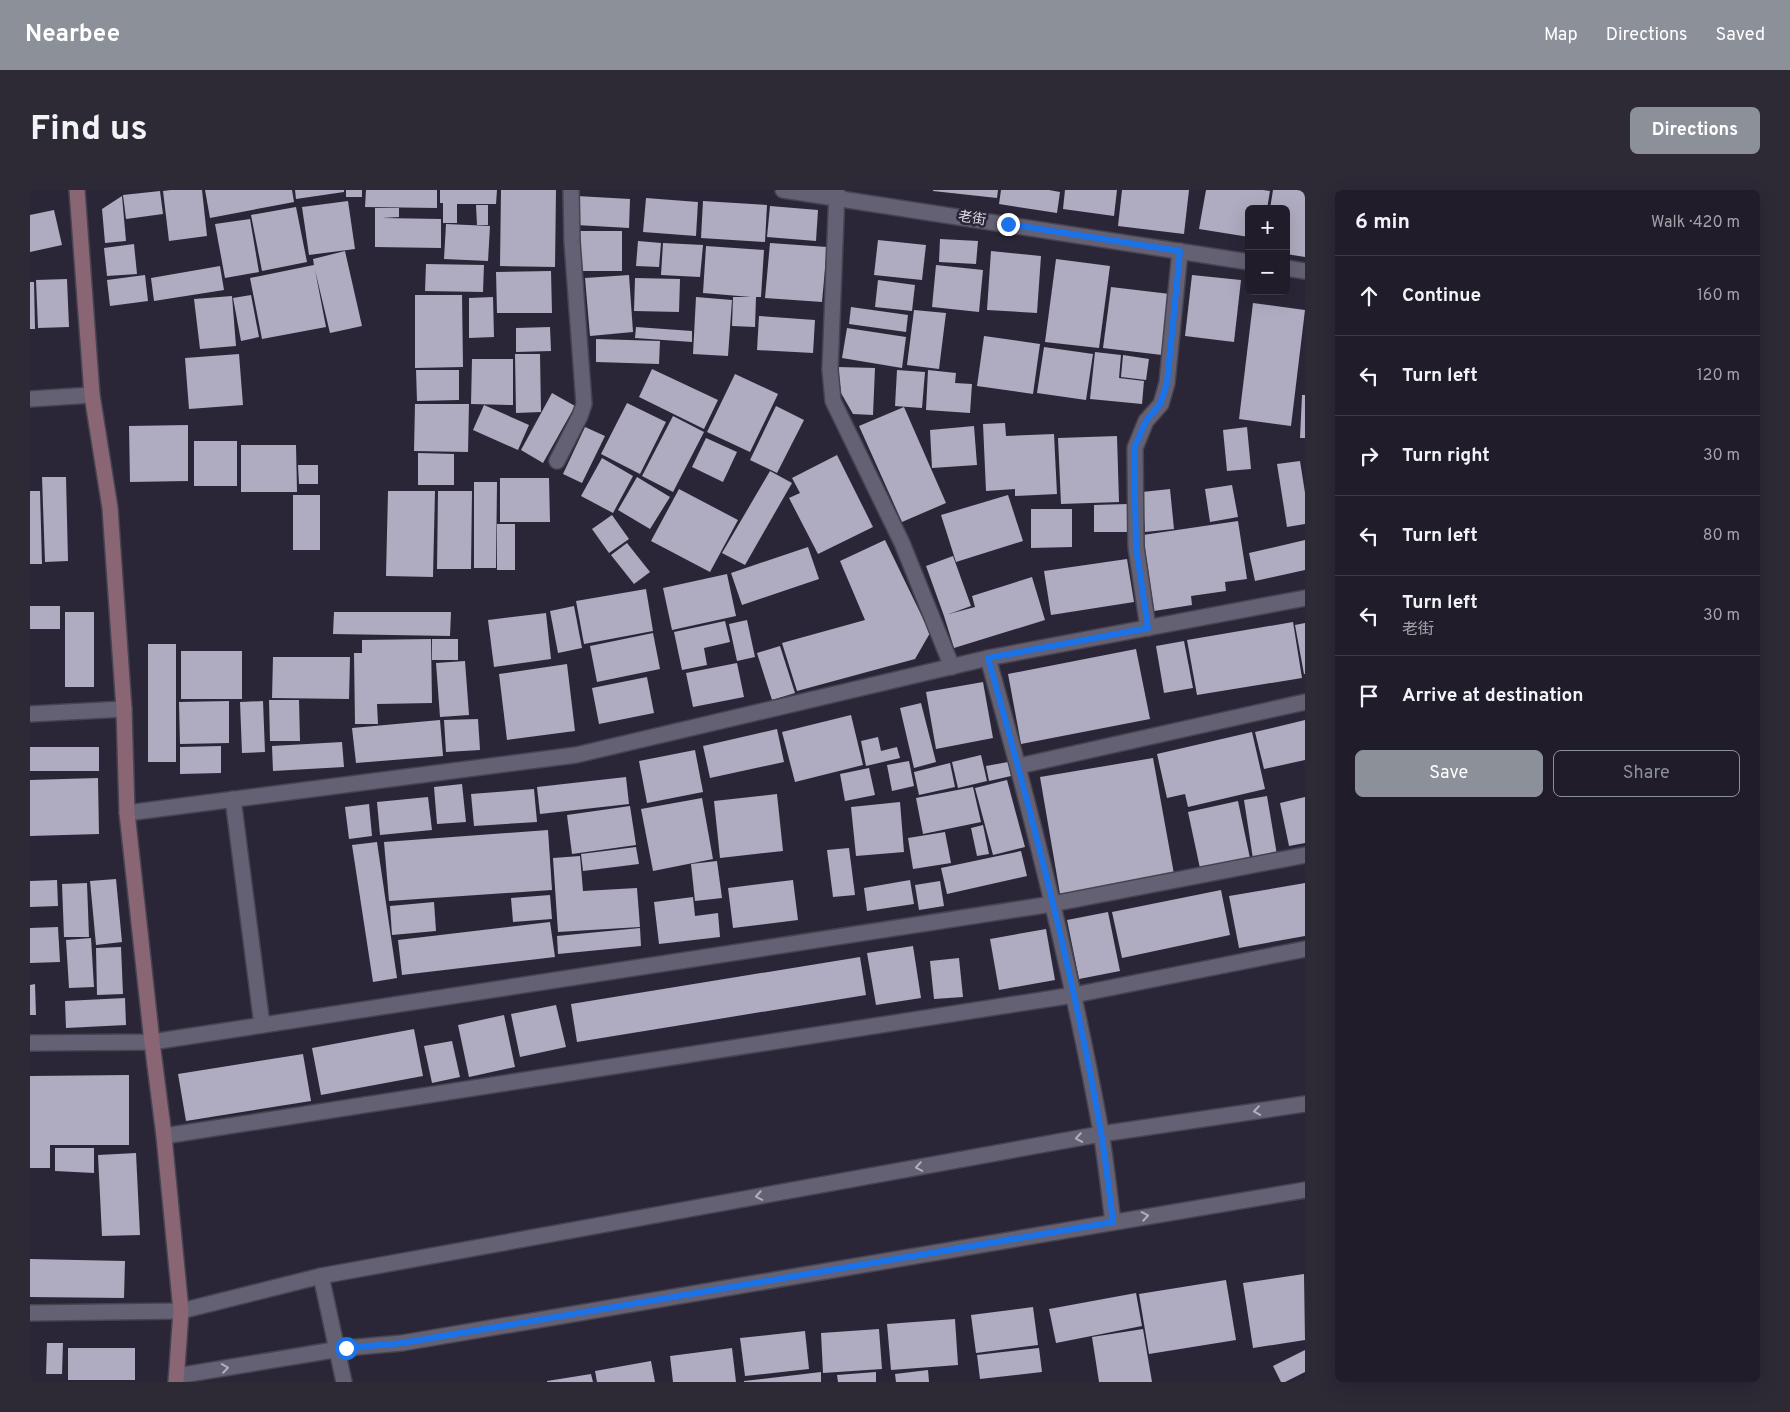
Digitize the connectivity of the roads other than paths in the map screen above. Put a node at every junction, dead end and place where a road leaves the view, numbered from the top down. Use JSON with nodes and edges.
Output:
{"nodes":[{"id":1,"x":77,"y":190,"type":"edge"},
{"id":2,"x":571,"y":190,"type":"edge"},
{"id":3,"x":783,"y":190,"type":"edge"},
{"id":4,"x":836,"y":194,"type":"edge"},
{"id":5,"x":1180,"y":251,"type":"junction"},
{"id":6,"x":1245,"y":261,"type":"edge"},
{"id":7,"x":1290,"y":269,"type":"edge"},
{"id":8,"x":1305,"y":271,"type":"edge"},
{"id":9,"x":92,"y":395,"type":"junction"},
{"id":10,"x":30,"y":399,"type":"edge"},
{"id":11,"x":557,"y":461,"type":"dead end"},
{"id":12,"x":1305,"y":598,"type":"edge"},
{"id":13,"x":1148,"y":628,"type":"junction"},
{"id":14,"x":988,"y":658,"type":"junction"},
{"id":15,"x":952,"y":667,"type":"junction"},
{"id":16,"x":1305,"y":702,"type":"edge"},
{"id":17,"x":124,"y":709,"type":"junction"},
{"id":18,"x":30,"y":714,"type":"edge"},
{"id":19,"x":1019,"y":766,"type":"junction"},
{"id":20,"x":233,"y":800,"type":"junction"},
{"id":21,"x":127,"y":813,"type":"junction"},
{"id":22,"x":1305,"y":856,"type":"edge"},
{"id":23,"x":1052,"y":904,"type":"junction"},
{"id":24,"x":1305,"y":949,"type":"edge"},
{"id":25,"x":1074,"y":995,"type":"junction"},
{"id":26,"x":262,"y":1025,"type":"junction"},
{"id":27,"x":152,"y":1042,"type":"junction"},
{"id":28,"x":30,"y":1043,"type":"edge"},
{"id":29,"x":1305,"y":1104,"type":"edge"},
{"id":30,"x":1101,"y":1134,"type":"junction"},
{"id":31,"x":164,"y":1136,"type":"junction"},
{"id":32,"x":1305,"y":1190,"type":"edge"},
{"id":33,"x":1113,"y":1222,"type":"junction"},
{"id":34,"x":321,"y":1276,"type":"junction"},
{"id":35,"x":181,"y":1311,"type":"junction"},
{"id":36,"x":30,"y":1313,"type":"edge"},
{"id":37,"x":336,"y":1350,"type":"junction"},
{"id":38,"x":176,"y":1379,"type":"edge"},
{"id":39,"x":344,"y":1382,"type":"edge"}],
"edges":[{"from":1,"to":9,"type":"main road"},
{"from":2,"to":11,"type":"street"},
{"from":3,"to":4,"type":"street","name":"老街"},
{"from":4,"to":5,"type":"street","name":"老街"},
{"from":4,"to":15,"type":"street"},
{"from":5,"to":6,"type":"street","name":"老街"},
{"from":5,"to":13,"type":"street"},
{"from":7,"to":8,"type":"street"},
{"from":9,"to":10,"type":"street"},
{"from":9,"to":17,"type":"main road"},
{"from":12,"to":13,"type":"street"},
{"from":13,"to":14,"type":"street"},
{"from":14,"to":15,"type":"street"},
{"from":14,"to":19,"type":"street"},
{"from":15,"to":20,"type":"street"},
{"from":16,"to":19,"type":"street"},
{"from":17,"to":18,"type":"street"},
{"from":17,"to":21,"type":"main road"},
{"from":19,"to":23,"type":"street"},
{"from":20,"to":21,"type":"street"},
{"from":20,"to":26,"type":"street"},
{"from":21,"to":27,"type":"main road"},
{"from":22,"to":23,"type":"street"},
{"from":23,"to":25,"type":"street"},
{"from":23,"to":26,"type":"street"},
{"from":24,"to":25,"type":"street"},
{"from":25,"to":30,"type":"street"},
{"from":25,"to":31,"type":"street"},
{"from":26,"to":27,"type":"street"},
{"from":27,"to":28,"type":"street"},
{"from":27,"to":31,"type":"main road"},
{"from":29,"to":30,"type":"street","one_way":true},
{"from":30,"to":33,"type":"street"},
{"from":30,"to":34,"type":"street","one_way":true},
{"from":31,"to":35,"type":"main road"},
{"from":33,"to":32,"type":"street","one_way":true},
{"from":33,"to":37,"type":"street"},
{"from":34,"to":35,"type":"street"},
{"from":34,"to":37,"type":"street"},
{"from":35,"to":36,"type":"street"},
{"from":35,"to":38,"type":"main road"},
{"from":38,"to":37,"type":"street","one_way":true},
{"from":37,"to":39,"type":"street"}]}
